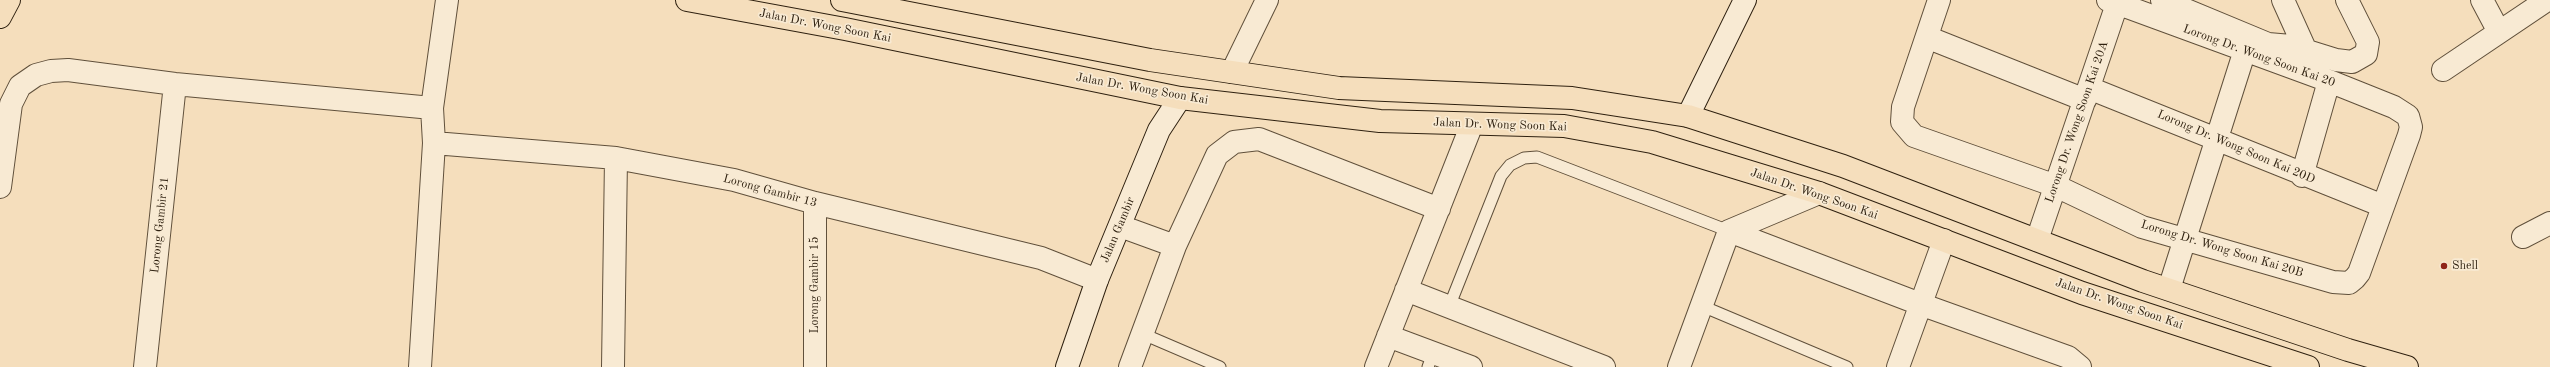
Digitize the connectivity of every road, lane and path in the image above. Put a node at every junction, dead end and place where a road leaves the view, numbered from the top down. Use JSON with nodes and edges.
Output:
{"nodes":[{"id":1,"x":9,"y":0,"type":"edge"},
{"id":2,"x":447,"y":0,"type":"edge"},
{"id":3,"x":687,"y":0,"type":"edge"},
{"id":4,"x":842,"y":0,"type":"edge"},
{"id":5,"x":1268,"y":0,"type":"edge"},
{"id":6,"x":1939,"y":0,"type":"edge"},
{"id":7,"x":2162,"y":0,"type":"edge"},
{"id":8,"x":2283,"y":0,"type":"edge"},
{"id":9,"x":2347,"y":0,"type":"edge"},
{"id":10,"x":2482,"y":0,"type":"edge"},
{"id":11,"x":2547,"y":0,"type":"edge"},
{"id":12,"x":1743,"y":1,"type":"edge"},
{"id":13,"x":2112,"y":2,"type":"edge"},
{"id":14,"x":0,"y":17,"type":"edge"},
{"id":15,"x":2499,"y":32,"type":"junction"},
{"id":16,"x":1928,"y":38,"type":"junction"},
{"id":17,"x":2245,"y":50,"type":"junction"},
{"id":18,"x":2306,"y":51,"type":"junction"},
{"id":19,"x":2443,"y":70,"type":"dead end"},
{"id":20,"x":1232,"y":72,"type":"junction"},
{"id":21,"x":2329,"y":81,"type":"junction"},
{"id":22,"x":175,"y":84,"type":"junction"},
{"id":23,"x":2087,"y":94,"type":"junction"},
{"id":24,"x":1180,"y":98,"type":"junction"},
{"id":25,"x":432,"y":108,"type":"junction"},
{"id":26,"x":1688,"y":116,"type":"junction"},
{"id":27,"x":1472,"y":124,"type":"junction"},
{"id":28,"x":2219,"y":139,"type":"junction"},
{"id":29,"x":434,"y":143,"type":"junction"},
{"id":30,"x":616,"y":158,"type":"junction"},
{"id":31,"x":2302,"y":176,"type":"junction"},
{"id":32,"x":2056,"y":186,"type":"junction"},
{"id":33,"x":0,"y":187,"type":"edge"},
{"id":34,"x":1819,"y":193,"type":"junction"},
{"id":35,"x":816,"y":203,"type":"junction"},
{"id":36,"x":2383,"y":206,"type":"junction"},
{"id":37,"x":1438,"y":209,"type":"junction"},
{"id":38,"x":2550,"y":223,"type":"edge"},
{"id":39,"x":1120,"y":226,"type":"junction"},
{"id":40,"x":1730,"y":231,"type":"junction"},
{"id":41,"x":2523,"y":237,"type":"dead end"},
{"id":42,"x":2184,"y":239,"type":"junction"},
{"id":43,"x":1944,"y":240,"type":"junction"},
{"id":44,"x":2037,"y":240,"type":"junction"},
{"id":45,"x":1175,"y":246,"type":"junction"},
{"id":46,"x":1097,"y":280,"type":"junction"},
{"id":47,"x":2169,"y":289,"type":"junction"},
{"id":48,"x":1406,"y":290,"type":"junction"},
{"id":49,"x":1920,"y":304,"type":"junction"},
{"id":50,"x":1702,"y":306,"type":"junction"},
{"id":51,"x":1449,"y":307,"type":"junction"},
{"id":52,"x":1143,"y":334,"type":"junction"},
{"id":53,"x":1388,"y":336,"type":"junction"},
{"id":54,"x":1430,"y":360,"type":"edge"},
{"id":55,"x":145,"y":367,"type":"edge"},
{"id":56,"x":420,"y":367,"type":"edge"},
{"id":57,"x":613,"y":367,"type":"edge"},
{"id":58,"x":815,"y":367,"type":"edge"},
{"id":59,"x":1067,"y":367,"type":"edge"},
{"id":60,"x":1130,"y":367,"type":"edge"},
{"id":61,"x":1220,"y":367,"type":"edge"},
{"id":62,"x":1376,"y":367,"type":"edge"},
{"id":63,"x":1471,"y":367,"type":"edge"},
{"id":64,"x":1604,"y":367,"type":"edge"},
{"id":65,"x":1679,"y":367,"type":"edge"},
{"id":66,"x":1847,"y":367,"type":"edge"},
{"id":67,"x":1898,"y":367,"type":"edge"},
{"id":68,"x":2080,"y":367,"type":"edge"},
{"id":69,"x":2308,"y":367,"type":"edge"},
{"id":70,"x":2407,"y":367,"type":"edge"}],
"edges":[{"from":1,"to":14,"type":"main road"},
{"from":2,"to":25,"type":"street"},
{"from":3,"to":24,"type":"main road","name":"Jalan Dr. Wong Soon Kai"},
{"from":4,"to":20,"type":"main road"},
{"from":5,"to":20,"type":"street"},
{"from":6,"to":16,"type":"street"},
{"from":7,"to":18,"type":"street"},
{"from":8,"to":18,"type":"street"},
{"from":9,"to":18,"type":"street"},
{"from":10,"to":15,"type":"street"},
{"from":11,"to":15,"type":"street"},
{"from":12,"to":26,"type":"street"},
{"from":13,"to":17,"type":"street","name":"Lorong Dr. Wong Soon Kai 20"},
{"from":13,"to":23,"type":"street","name":"Lorong Dr. Wong Soon Kai 20A"},
{"from":15,"to":19,"type":"street"},
{"from":16,"to":23,"type":"street","name":"Lorong Dr. Wong Soon Kai 20D"},
{"from":16,"to":32,"type":"street","name":"Lorong Dr. Wong Soon Kai 20B"},
{"from":17,"to":21,"type":"street","name":"Lorong Dr. Wong Soon Kai 20"},
{"from":17,"to":28,"type":"street"},
{"from":20,"to":26,"type":"main road"},
{"from":21,"to":31,"type":"street"},
{"from":21,"to":36,"type":"street","name":"Lorong Dr. Wong Soon Kai 20"},
{"from":22,"to":25,"type":"street"},
{"from":22,"to":33,"type":"street"},
{"from":22,"to":55,"type":"street","name":"Lorong Gambir 21"},
{"from":23,"to":28,"type":"street","name":"Lorong Dr. Wong Soon Kai 20D"},
{"from":23,"to":32,"type":"street","name":"Lorong Dr. Wong Soon Kai 20A"},
{"from":24,"to":27,"type":"main road","name":"Jalan Dr. Wong Soon Kai"},
{"from":24,"to":39,"type":"street","name":"Jalan Gambir"},
{"from":25,"to":29,"type":"street"},
{"from":26,"to":44,"type":"main road"},
{"from":27,"to":34,"type":"main road","name":"Jalan Dr. Wong Soon Kai"},
{"from":27,"to":37,"type":"street"},
{"from":28,"to":31,"type":"street","name":"Lorong Dr. Wong Soon Kai 20D"},
{"from":28,"to":42,"type":"street"},
{"from":29,"to":30,"type":"street","name":"Lorong Gambir 13"},
{"from":29,"to":56,"type":"street"},
{"from":30,"to":35,"type":"street","name":"Lorong Gambir 13"},
{"from":30,"to":57,"type":"street"},
{"from":31,"to":36,"type":"street","name":"Lorong Dr. Wong Soon Kai 20D"},
{"from":32,"to":42,"type":"street","name":"Lorong Dr. Wong Soon Kai 20B"},
{"from":32,"to":44,"type":"street","name":"Lorong Dr. Wong Soon Kai 20A"},
{"from":34,"to":40,"type":"street"},
{"from":34,"to":43,"type":"main road","name":"Jalan Dr. Wong Soon Kai"},
{"from":35,"to":46,"type":"street","name":"Lorong Gambir 13"},
{"from":35,"to":58,"type":"street","name":"Lorong Gambir 15"},
{"from":36,"to":42,"type":"street","name":"Lorong Dr. Wong Soon Kai 20B"},
{"from":37,"to":45,"type":"street"},
{"from":37,"to":48,"type":"street"},
{"from":38,"to":41,"type":"street"},
{"from":39,"to":45,"type":"street"},
{"from":39,"to":46,"type":"street","name":"Jalan Gambir"},
{"from":40,"to":49,"type":"street"},
{"from":40,"to":50,"type":"street"},
{"from":40,"to":51,"type":"lane"},
{"from":42,"to":47,"type":"street"},
{"from":43,"to":49,"type":"street"},
{"from":43,"to":69,"type":"main road","name":"Jalan Dr. Wong Soon Kai"},
{"from":44,"to":47,"type":"main road"},
{"from":45,"to":52,"type":"street"},
{"from":46,"to":59,"type":"street","name":"Jalan Gambir"},
{"from":47,"to":70,"type":"main road"},
{"from":48,"to":51,"type":"street"},
{"from":48,"to":53,"type":"street"},
{"from":49,"to":67,"type":"street"},
{"from":49,"to":68,"type":"street"},
{"from":50,"to":65,"type":"street"},
{"from":50,"to":66,"type":"lane"},
{"from":51,"to":64,"type":"street"},
{"from":52,"to":60,"type":"street"},
{"from":52,"to":61,"type":"lane"},
{"from":53,"to":54,"type":"street"},
{"from":53,"to":62,"type":"street"},
{"from":54,"to":63,"type":"street"}]}
